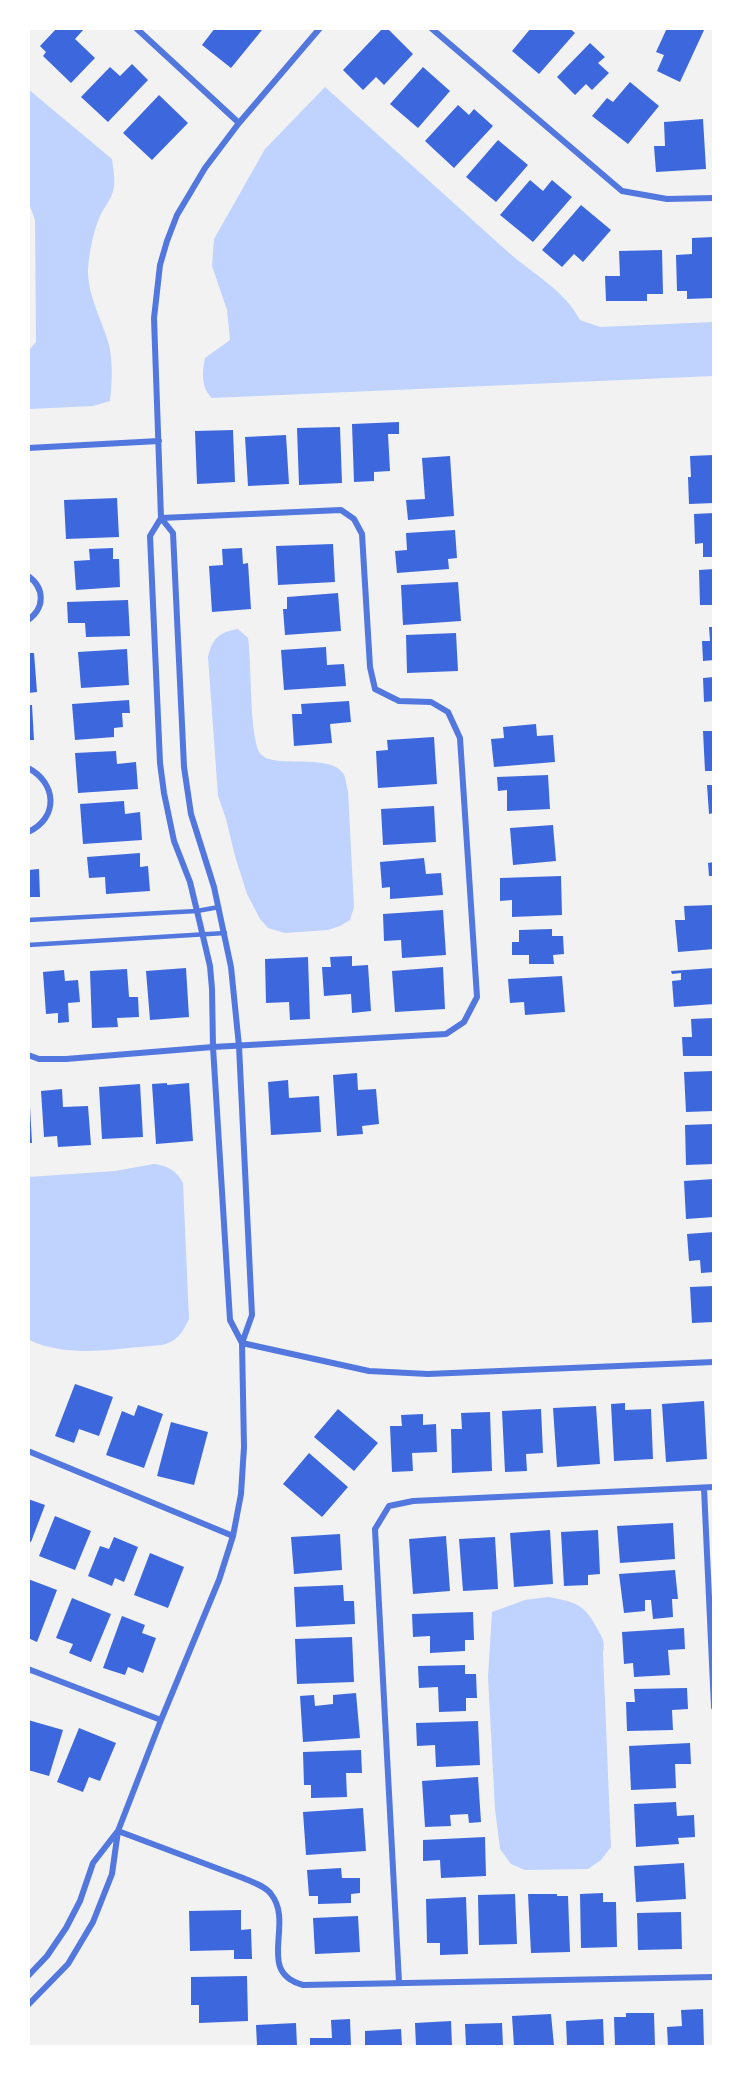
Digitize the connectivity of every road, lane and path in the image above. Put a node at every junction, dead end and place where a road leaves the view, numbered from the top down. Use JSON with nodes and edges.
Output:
{"nodes":[{"id":1,"x":136,"y":28,"type":"edge"},
{"id":2,"x":320,"y":28,"type":"edge"},
{"id":3,"x":430,"y":28,"type":"edge"},
{"id":4,"x":239,"y":123,"type":"junction"},
{"id":5,"x":714,"y":198,"type":"edge"},
{"id":6,"x":159,"y":441,"type":"junction"},
{"id":7,"x":28,"y":448,"type":"edge"},
{"id":8,"x":161,"y":518,"type":"junction"},
{"id":9,"x":28,"y":576,"type":"edge"},
{"id":10,"x":28,"y":620,"type":"edge"},
{"id":11,"x":28,"y":768,"type":"edge"},
{"id":12,"x":28,"y":832,"type":"edge"},
{"id":13,"x":219,"y":907,"type":"junction"},
{"id":14,"x":197,"y":911,"type":"junction"},
{"id":15,"x":28,"y":920,"type":"edge"},
{"id":16,"x":225,"y":933,"type":"junction"},
{"id":17,"x":203,"y":936,"type":"junction"},
{"id":18,"x":28,"y":945,"type":"edge"},
{"id":19,"x":239,"y":1046,"type":"junction"},
{"id":20,"x":213,"y":1047,"type":"junction"},
{"id":21,"x":28,"y":1054,"type":"edge"},
{"id":22,"x":242,"y":1343,"type":"junction"},
{"id":23,"x":714,"y":1362,"type":"edge"},
{"id":24,"x":28,"y":1451,"type":"edge"},
{"id":25,"x":714,"y":1487,"type":"edge"},
{"id":26,"x":704,"y":1488,"type":"junction"},
{"id":27,"x":232,"y":1536,"type":"junction"},
{"id":28,"x":28,"y":1669,"type":"edge"},
{"id":29,"x":714,"y":1707,"type":"edge"},
{"id":30,"x":161,"y":1720,"type":"junction"},
{"id":31,"x":118,"y":1831,"type":"junction"},
{"id":32,"x":28,"y":1976,"type":"edge"},
{"id":33,"x":714,"y":1977,"type":"edge"},
{"id":34,"x":399,"y":1982,"type":"junction"},
{"id":35,"x":28,"y":2006,"type":"edge"}],
"edges":[{"from":1,"to":4,"type":"street"},
{"from":2,"to":4,"type":"street"},
{"from":3,"to":5,"type":"street"},
{"from":4,"to":6,"type":"street"},
{"from":6,"to":7,"type":"street"},
{"from":6,"to":8,"type":"street"},
{"from":8,"to":13,"type":"street"},
{"from":8,"to":14,"type":"street"},
{"from":8,"to":19,"type":"street"},
{"from":9,"to":10,"type":"street"},
{"from":11,"to":12,"type":"street"},
{"from":13,"to":14,"type":"lane"},
{"from":13,"to":16,"type":"street"},
{"from":14,"to":15,"type":"lane"},
{"from":14,"to":17,"type":"street"},
{"from":16,"to":17,"type":"lane"},
{"from":16,"to":19,"type":"street"},
{"from":17,"to":18,"type":"lane"},
{"from":17,"to":20,"type":"street"},
{"from":19,"to":20,"type":"street"},
{"from":19,"to":22,"type":"street"},
{"from":20,"to":21,"type":"street"},
{"from":20,"to":22,"type":"street"},
{"from":22,"to":23,"type":"street"},
{"from":22,"to":27,"type":"street"},
{"from":24,"to":27,"type":"street"},
{"from":25,"to":26,"type":"street"},
{"from":26,"to":29,"type":"street"},
{"from":26,"to":34,"type":"street"},
{"from":27,"to":30,"type":"street"},
{"from":28,"to":30,"type":"street"},
{"from":30,"to":31,"type":"street"},
{"from":31,"to":32,"type":"street"},
{"from":31,"to":34,"type":"street"},
{"from":31,"to":35,"type":"street"},
{"from":33,"to":34,"type":"street"}]}
